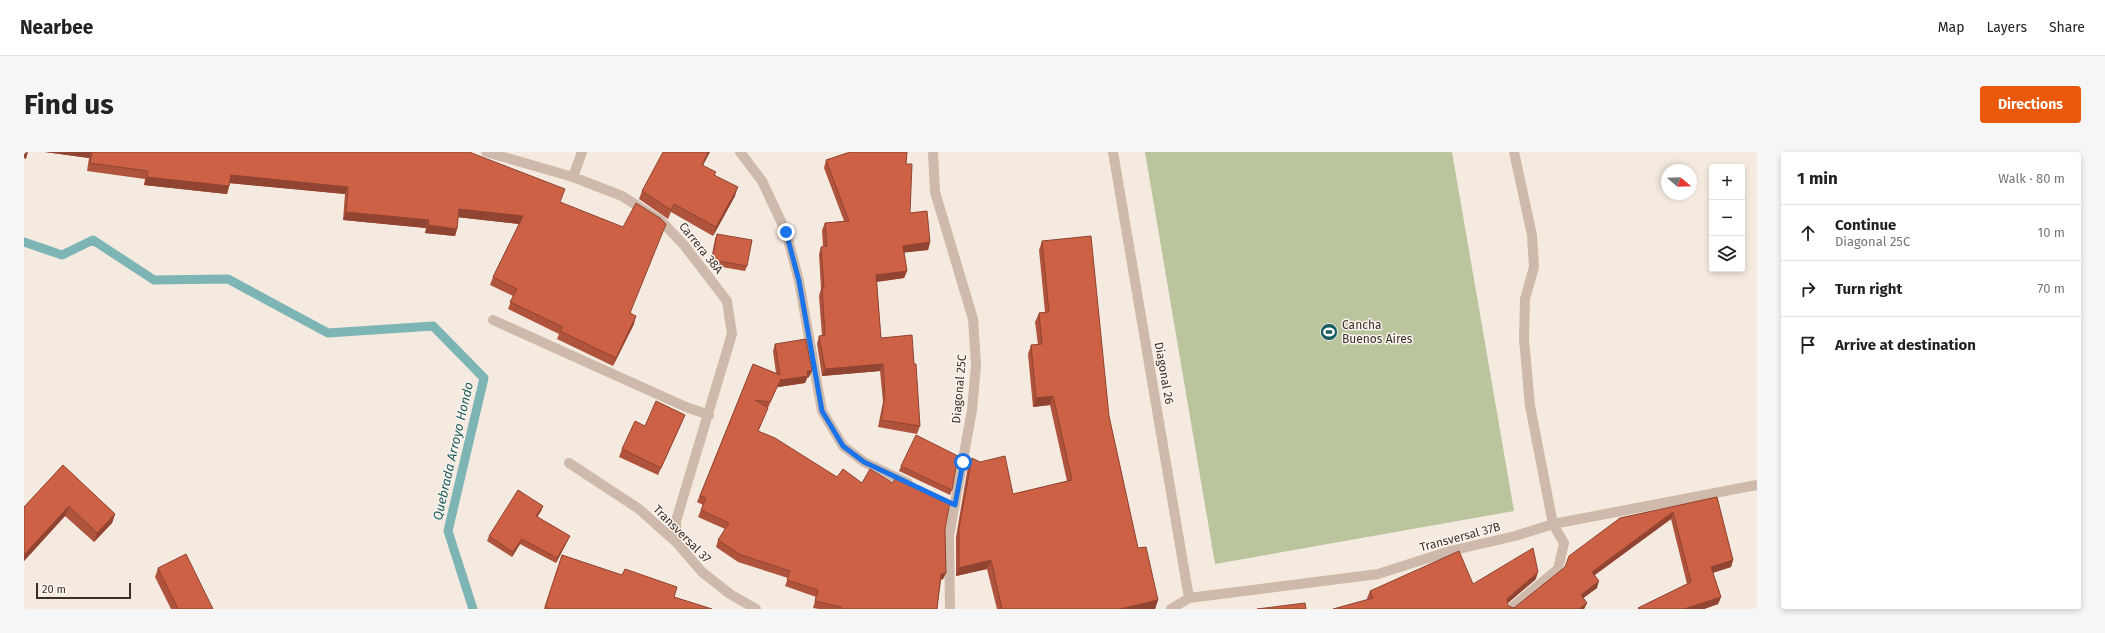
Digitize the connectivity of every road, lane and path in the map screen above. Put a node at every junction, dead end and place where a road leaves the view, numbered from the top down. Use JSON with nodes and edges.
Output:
{"nodes":[{"id":1,"x":486,"y":152,"type":"edge"},
{"id":2,"x":582,"y":152,"type":"edge"},
{"id":3,"x":740,"y":152,"type":"edge"},
{"id":4,"x":932,"y":152,"type":"edge"},
{"id":5,"x":1113,"y":152,"type":"edge"},
{"id":6,"x":1514,"y":152,"type":"edge"},
{"id":7,"x":498,"y":153,"type":"edge"},
{"id":8,"x":573,"y":177,"type":"junction"},
{"id":9,"x":493,"y":320,"type":"dead end"},
{"id":10,"x":709,"y":415,"type":"junction"},
{"id":11,"x":569,"y":463,"type":"dead end"},
{"id":12,"x":1757,"y":485,"type":"edge"},
{"id":13,"x":915,"y":487,"type":"edge"},
{"id":14,"x":942,"y":500,"type":"edge"},
{"id":15,"x":955,"y":505,"type":"junction"},
{"id":16,"x":1553,"y":524,"type":"junction"},
{"id":17,"x":677,"y":543,"type":"junction"},
{"id":18,"x":1189,"y":598,"type":"junction"},
{"id":19,"x":756,"y":609,"type":"edge"},
{"id":20,"x":950,"y":609,"type":"edge"},
{"id":21,"x":1171,"y":609,"type":"edge"},
{"id":22,"x":1510,"y":609,"type":"edge"}],
"edges":[{"from":1,"to":7,"type":"street","name":"Carrera 38A"},
{"from":2,"to":8,"type":"street"},
{"from":3,"to":13,"type":"street"},
{"from":4,"to":15,"type":"street","name":"Diagonal 25C"},
{"from":5,"to":18,"type":"street","name":"Diagonal 26"},
{"from":6,"to":16,"type":"street"},
{"from":7,"to":8,"type":"street","name":"Carrera 38A"},
{"from":8,"to":10,"type":"street","name":"Carrera 38A"},
{"from":9,"to":10,"type":"street"},
{"from":10,"to":17,"type":"street"},
{"from":11,"to":17,"type":"street","name":"Transversal 37"},
{"from":12,"to":16,"type":"street","name":"Transversal 37B"},
{"from":14,"to":15,"type":"street"},
{"from":15,"to":20,"type":"street","name":"Diagonal 25C"},
{"from":16,"to":18,"type":"street","name":"Transversal 37B"},
{"from":16,"to":22,"type":"street"},
{"from":17,"to":19,"type":"street","name":"Transversal 37"},
{"from":18,"to":21,"type":"street","name":"Transversal 37B"}]}
